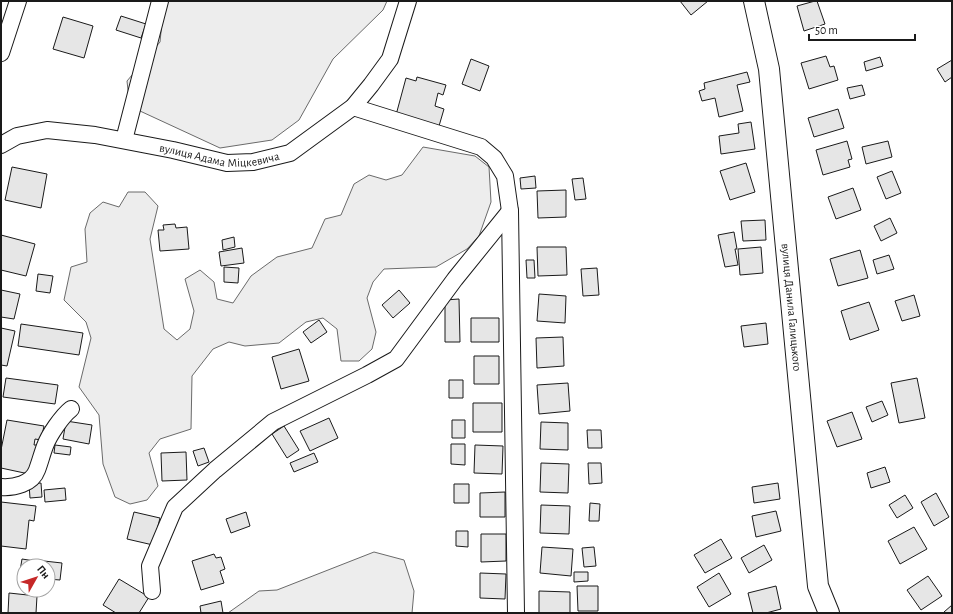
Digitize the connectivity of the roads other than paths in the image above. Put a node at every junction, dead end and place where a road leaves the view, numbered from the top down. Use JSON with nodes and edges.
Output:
{"nodes":[{"id":1,"x":18,"y":1,"type":"edge"},
{"id":2,"x":160,"y":1,"type":"edge"},
{"id":3,"x":408,"y":1,"type":"edge"},
{"id":4,"x":754,"y":1,"type":"edge"},
{"id":5,"x":1,"y":53,"type":"edge"},
{"id":6,"x":353,"y":107,"type":"junction"},
{"id":7,"x":124,"y":140,"type":"junction"},
{"id":8,"x":1,"y":145,"type":"edge"},
{"id":9,"x":510,"y":211,"type":"junction"},
{"id":10,"x":71,"y":409,"type":"dead end"},
{"id":11,"x":1,"y":487,"type":"edge"},
{"id":12,"x":152,"y":591,"type":"dead end"},
{"id":13,"x":516,"y":613,"type":"edge"},
{"id":14,"x":829,"y":613,"type":"edge"}],
"edges":[{"from":1,"to":5,"type":"street"},
{"from":2,"to":7,"type":"street"},
{"from":3,"to":6,"type":"street","name":"вулиця Адама Міцкевича"},
{"from":4,"to":14,"type":"main road","name":"вулиця Данила Галицького"},
{"from":6,"to":7,"type":"street","name":"вулиця Адама Міцкевича"},
{"from":6,"to":9,"type":"street"},
{"from":7,"to":8,"type":"street","name":"вулиця Адама Міцкевича"},
{"from":9,"to":12,"type":"street"},
{"from":9,"to":13,"type":"street"},
{"from":10,"to":11,"type":"street"}]}
